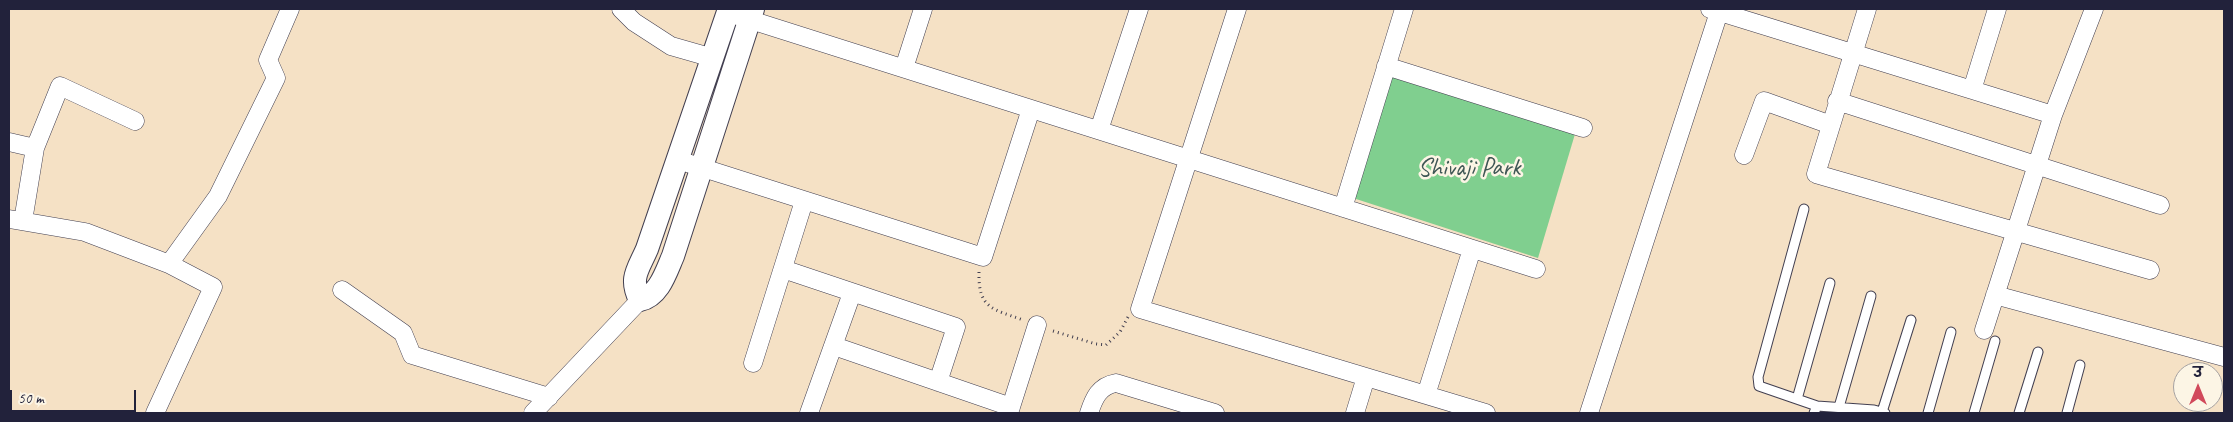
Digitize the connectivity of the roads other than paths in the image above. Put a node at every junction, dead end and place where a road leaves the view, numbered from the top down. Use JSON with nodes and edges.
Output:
{"nodes":[{"id":1,"x":290,"y":9,"type":"edge"},
{"id":2,"x":621,"y":9,"type":"edge"},
{"id":3,"x":923,"y":9,"type":"edge"},
{"id":4,"x":1138,"y":9,"type":"edge"},
{"id":5,"x":1237,"y":9,"type":"edge"},
{"id":6,"x":1404,"y":9,"type":"edge"},
{"id":7,"x":1867,"y":9,"type":"edge"},
{"id":8,"x":1997,"y":9,"type":"edge"},
{"id":9,"x":2094,"y":9,"type":"edge"},
{"id":10,"x":1716,"y":10,"type":"edge"},
{"id":11,"x":729,"y":11,"type":"edge"},
{"id":12,"x":752,"y":14,"type":"edge"},
{"id":13,"x":1852,"y":53,"type":"junction"},
{"id":14,"x":713,"y":58,"type":"junction"},
{"id":15,"x":1386,"y":66,"type":"junction"},
{"id":16,"x":904,"y":68,"type":"junction"},
{"id":17,"x":1972,"y":90,"type":"junction"},
{"id":18,"x":1837,"y":101,"type":"junction"},
{"id":19,"x":1031,"y":109,"type":"junction"},
{"id":20,"x":2053,"y":115,"type":"junction"},
{"id":21,"x":135,"y":121,"type":"dead end"},
{"id":22,"x":1831,"y":125,"type":"junction"},
{"id":23,"x":1582,"y":128,"type":"dead end"},
{"id":24,"x":1099,"y":130,"type":"junction"},
{"id":25,"x":9,"y":142,"type":"edge"},
{"id":26,"x":35,"y":148,"type":"junction"},
{"id":27,"x":1744,"y":155,"type":"dead end"},
{"id":28,"x":1188,"y":159,"type":"junction"},
{"id":29,"x":678,"y":160,"type":"junction"},
{"id":30,"x":2038,"y":165,"type":"junction"},
{"id":31,"x":703,"y":168,"type":"junction"},
{"id":32,"x":804,"y":201,"type":"junction"},
{"id":33,"x":2160,"y":205,"type":"dead end"},
{"id":34,"x":1343,"y":208,"type":"junction"},
{"id":35,"x":1804,"y":209,"type":"dead end"},
{"id":36,"x":16,"y":220,"type":"edge"},
{"id":37,"x":2016,"y":231,"type":"junction"},
{"id":38,"x":1472,"y":248,"type":"junction"},
{"id":39,"x":169,"y":264,"type":"junction"},
{"id":40,"x":782,"y":269,"type":"junction"},
{"id":41,"x":1536,"y":269,"type":"dead end"},
{"id":42,"x":2150,"y":270,"type":"dead end"},
{"id":43,"x":1830,"y":283,"type":"dead end"},
{"id":44,"x":342,"y":290,"type":"dead end"},
{"id":45,"x":852,"y":293,"type":"junction"},
{"id":46,"x":1996,"y":295,"type":"junction"},
{"id":47,"x":1871,"y":296,"type":"dead end"},
{"id":48,"x":640,"y":300,"type":"junction"},
{"id":49,"x":1910,"y":320,"type":"dead end"},
{"id":50,"x":1037,"y":325,"type":"road end"},
{"id":51,"x":1951,"y":332,"type":"dead end"},
{"id":52,"x":1989,"y":336,"type":"joint"},
{"id":53,"x":834,"y":346,"type":"junction"},
{"id":54,"x":2038,"y":352,"type":"dead end"},
{"id":55,"x":2224,"y":357,"type":"edge"},
{"id":56,"x":753,"y":363,"type":"dead end"},
{"id":57,"x":2080,"y":365,"type":"dead end"},
{"id":58,"x":1366,"y":377,"type":"junction"},
{"id":59,"x":938,"y":382,"type":"junction"},
{"id":60,"x":549,"y":397,"type":"junction"},
{"id":61,"x":1797,"y":399,"type":"junction"},
{"id":62,"x":1431,"y":402,"type":"edge"},
{"id":63,"x":1167,"y":406,"type":"edge"},
{"id":64,"x":1840,"y":408,"type":"junction"},
{"id":65,"x":1010,"y":410,"type":"edge"},
{"id":66,"x":1815,"y":410,"type":"edge"},
{"id":67,"x":155,"y":413,"type":"edge"},
{"id":68,"x":533,"y":413,"type":"edge"},
{"id":69,"x":809,"y":413,"type":"edge"},
{"id":70,"x":1089,"y":413,"type":"edge"},
{"id":71,"x":1215,"y":413,"type":"edge"},
{"id":72,"x":1355,"y":413,"type":"edge"},
{"id":73,"x":1486,"y":413,"type":"edge"},
{"id":74,"x":1589,"y":413,"type":"edge"},
{"id":75,"x":1883,"y":413,"type":"edge"},
{"id":76,"x":1928,"y":413,"type":"edge"},
{"id":77,"x":1974,"y":413,"type":"edge"},
{"id":78,"x":2019,"y":413,"type":"edge"},
{"id":79,"x":2067,"y":413,"type":"edge"}],
"edges":[{"from":1,"to":39,"type":"street"},
{"from":2,"to":14,"type":"street"},
{"from":3,"to":16,"type":"street"},
{"from":4,"to":24,"type":"street"},
{"from":5,"to":28,"type":"street"},
{"from":6,"to":15,"type":"street"},
{"from":7,"to":13,"type":"street"},
{"from":8,"to":17,"type":"street"},
{"from":9,"to":20,"type":"street"},
{"from":10,"to":13,"type":"street"},
{"from":10,"to":74,"type":"street"},
{"from":11,"to":12,"type":"street"},
{"from":11,"to":14,"type":"street"},
{"from":12,"to":16,"type":"street"},
{"from":12,"to":31,"type":"street"},
{"from":13,"to":17,"type":"street"},
{"from":13,"to":18,"type":"street"},
{"from":14,"to":29,"type":"street"},
{"from":15,"to":23,"type":"street"},
{"from":15,"to":34,"type":"street"},
{"from":16,"to":19,"type":"street"},
{"from":17,"to":20,"type":"street"},
{"from":18,"to":22,"type":"street"},
{"from":18,"to":30,"type":"street"},
{"from":19,"to":24,"type":"street"},
{"from":19,"to":32,"type":"street"},
{"from":20,"to":30,"type":"street"},
{"from":21,"to":26,"type":"street"},
{"from":22,"to":27,"type":"street"},
{"from":22,"to":37,"type":"street"},
{"from":24,"to":28,"type":"street"},
{"from":25,"to":26,"type":"street"},
{"from":26,"to":36,"type":"street"},
{"from":28,"to":34,"type":"street"},
{"from":28,"to":58,"type":"street"},
{"from":29,"to":31,"type":"street"},
{"from":29,"to":48,"type":"street"},
{"from":30,"to":33,"type":"street"},
{"from":30,"to":37,"type":"street"},
{"from":31,"to":32,"type":"street"},
{"from":31,"to":48,"type":"street"},
{"from":32,"to":40,"type":"street"},
{"from":34,"to":38,"type":"street"},
{"from":35,"to":61,"type":"lane"},
{"from":36,"to":39,"type":"street"},
{"from":37,"to":42,"type":"street"},
{"from":37,"to":46,"type":"street"},
{"from":38,"to":41,"type":"street"},
{"from":38,"to":62,"type":"street"},
{"from":39,"to":67,"type":"street"},
{"from":40,"to":45,"type":"street"},
{"from":40,"to":56,"type":"street"},
{"from":43,"to":61,"type":"lane"},
{"from":44,"to":60,"type":"street"},
{"from":45,"to":53,"type":"street"},
{"from":45,"to":59,"type":"street"},
{"from":46,"to":52,"type":"street"},
{"from":46,"to":55,"type":"street"},
{"from":47,"to":64,"type":"lane"},
{"from":48,"to":60,"type":"street"},
{"from":49,"to":75,"type":"lane"},
{"from":50,"to":65,"type":"street"},
{"from":51,"to":76,"type":"lane"},
{"from":52,"to":77,"type":"lane"},
{"from":53,"to":59,"type":"street"},
{"from":53,"to":69,"type":"street"},
{"from":54,"to":78,"type":"lane"},
{"from":57,"to":79,"type":"lane"},
{"from":58,"to":62,"type":"street"},
{"from":58,"to":72,"type":"street"},
{"from":59,"to":65,"type":"street"},
{"from":60,"to":68,"type":"street"},
{"from":61,"to":66,"type":"lane"},
{"from":62,"to":73,"type":"street"},
{"from":63,"to":70,"type":"street"},
{"from":63,"to":71,"type":"street"},
{"from":64,"to":66,"type":"lane"},
{"from":64,"to":75,"type":"lane"}]}
